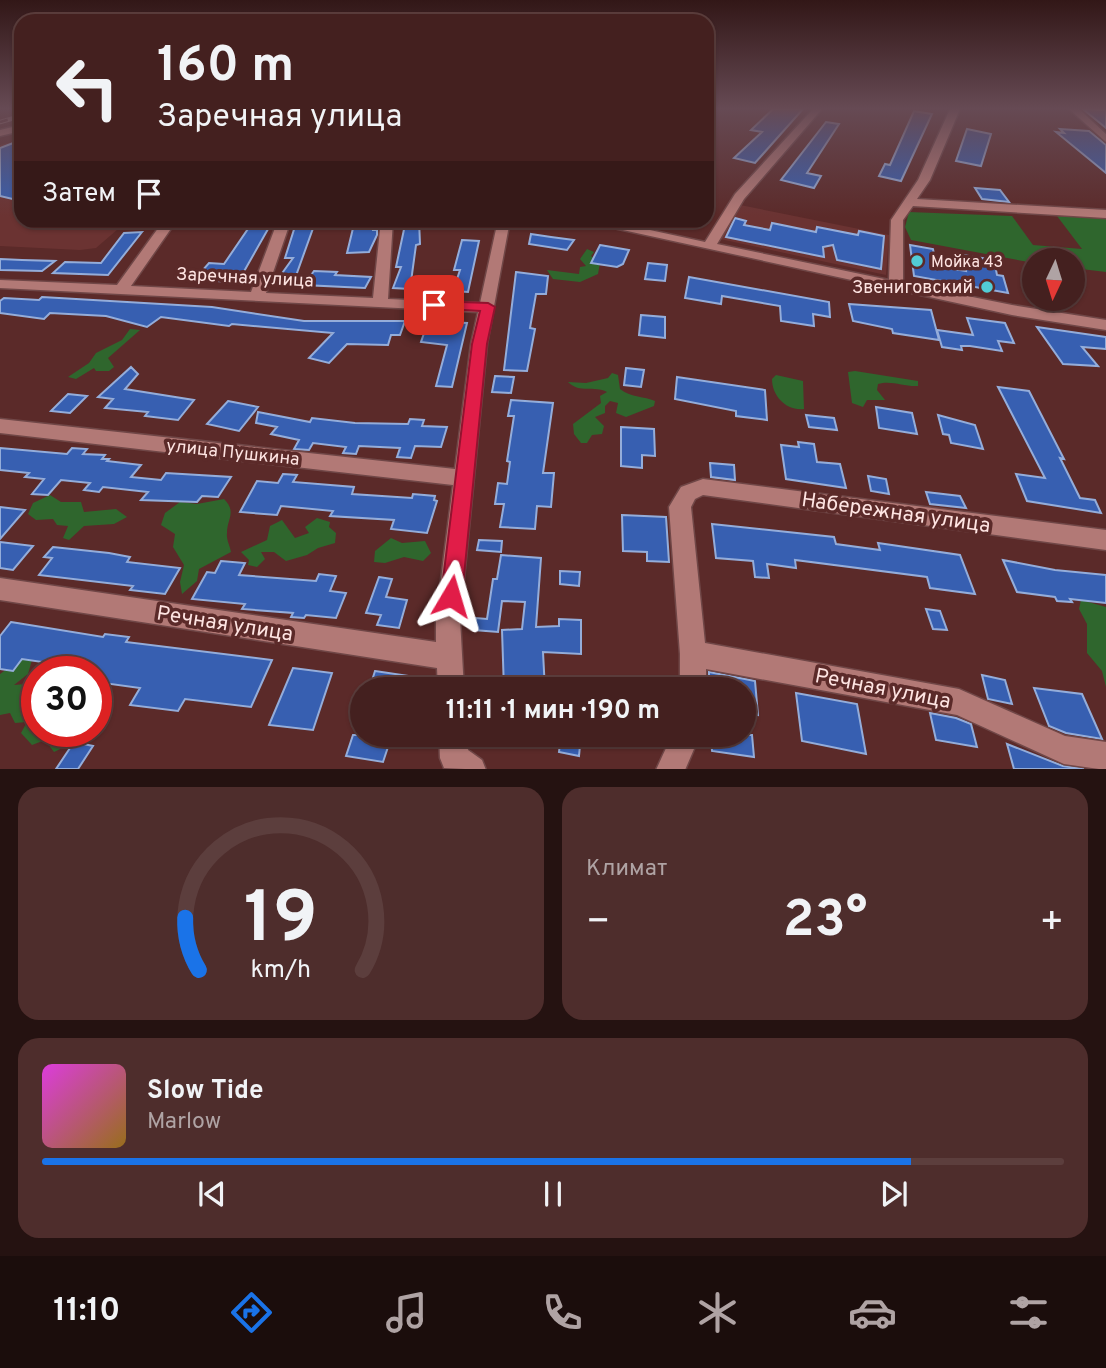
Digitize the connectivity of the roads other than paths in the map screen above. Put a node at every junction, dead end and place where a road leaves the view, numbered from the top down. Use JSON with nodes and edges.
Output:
{"nodes":[{"id":1,"x":786,"y":145,"type":"edge"},
{"id":2,"x":939,"y":145,"type":"edge"},
{"id":3,"x":911,"y":202,"type":"junction"},
{"id":4,"x":1106,"y":214,"type":"edge"},
{"id":5,"x":165,"y":228,"type":"edge"},
{"id":6,"x":282,"y":228,"type":"edge"},
{"id":7,"x":386,"y":228,"type":"edge"},
{"id":8,"x":503,"y":228,"type":"edge"},
{"id":9,"x":620,"y":228,"type":"edge"},
{"id":10,"x":708,"y":247,"type":"junction"},
{"id":11,"x":0,"y":284,"type":"edge"},
{"id":12,"x":896,"y":286,"type":"junction"},
{"id":13,"x":120,"y":290,"type":"junction"},
{"id":14,"x":257,"y":297,"type":"junction"},
{"id":15,"x":380,"y":303,"type":"junction"},
{"id":16,"x":488,"y":307,"type":"junction"},
{"id":17,"x":1106,"y":325,"type":"edge"},
{"id":18,"x":0,"y":426,"type":"edge"},
{"id":19,"x":466,"y":478,"type":"junction"},
{"id":20,"x":1106,"y":540,"type":"edge"},
{"id":21,"x":0,"y":589,"type":"edge"},
{"id":22,"x":693,"y":654,"type":"junction"},
{"id":23,"x":450,"y":657,"type":"junction"},
{"id":24,"x":451,"y":677,"type":"edge"},
{"id":25,"x":693,"y":677,"type":"edge"},
{"id":26,"x":680,"y":747,"type":"edge"},
{"id":27,"x":1106,"y":756,"type":"edge"},
{"id":28,"x":670,"y":769,"type":"edge"}],
"edges":[{"from":1,"to":10,"type":"street"},
{"from":2,"to":3,"type":"street"},
{"from":3,"to":4,"type":"street"},
{"from":3,"to":12,"type":"street"},
{"from":5,"to":13,"type":"street"},
{"from":6,"to":14,"type":"street"},
{"from":7,"to":15,"type":"street"},
{"from":8,"to":16,"type":"street"},
{"from":9,"to":10,"type":"street"},
{"from":10,"to":12,"type":"street"},
{"from":11,"to":13,"type":"street","name":"Заречная улица"},
{"from":12,"to":17,"type":"street"},
{"from":13,"to":14,"type":"street","name":"Заречная улица"},
{"from":14,"to":15,"type":"street","name":"Заречная улица"},
{"from":15,"to":16,"type":"street","name":"Заречная улица"},
{"from":16,"to":19,"type":"street"},
{"from":18,"to":19,"type":"street","name":"улица Пушкина"},
{"from":19,"to":23,"type":"street"},
{"from":20,"to":22,"type":"street","name":"Набережная улица"},
{"from":21,"to":23,"type":"street","name":"Речная улица"},
{"from":22,"to":25,"type":"street"},
{"from":22,"to":27,"type":"street","name":"Речная улица"},
{"from":23,"to":24,"type":"street"},
{"from":26,"to":28,"type":"street"}]}
